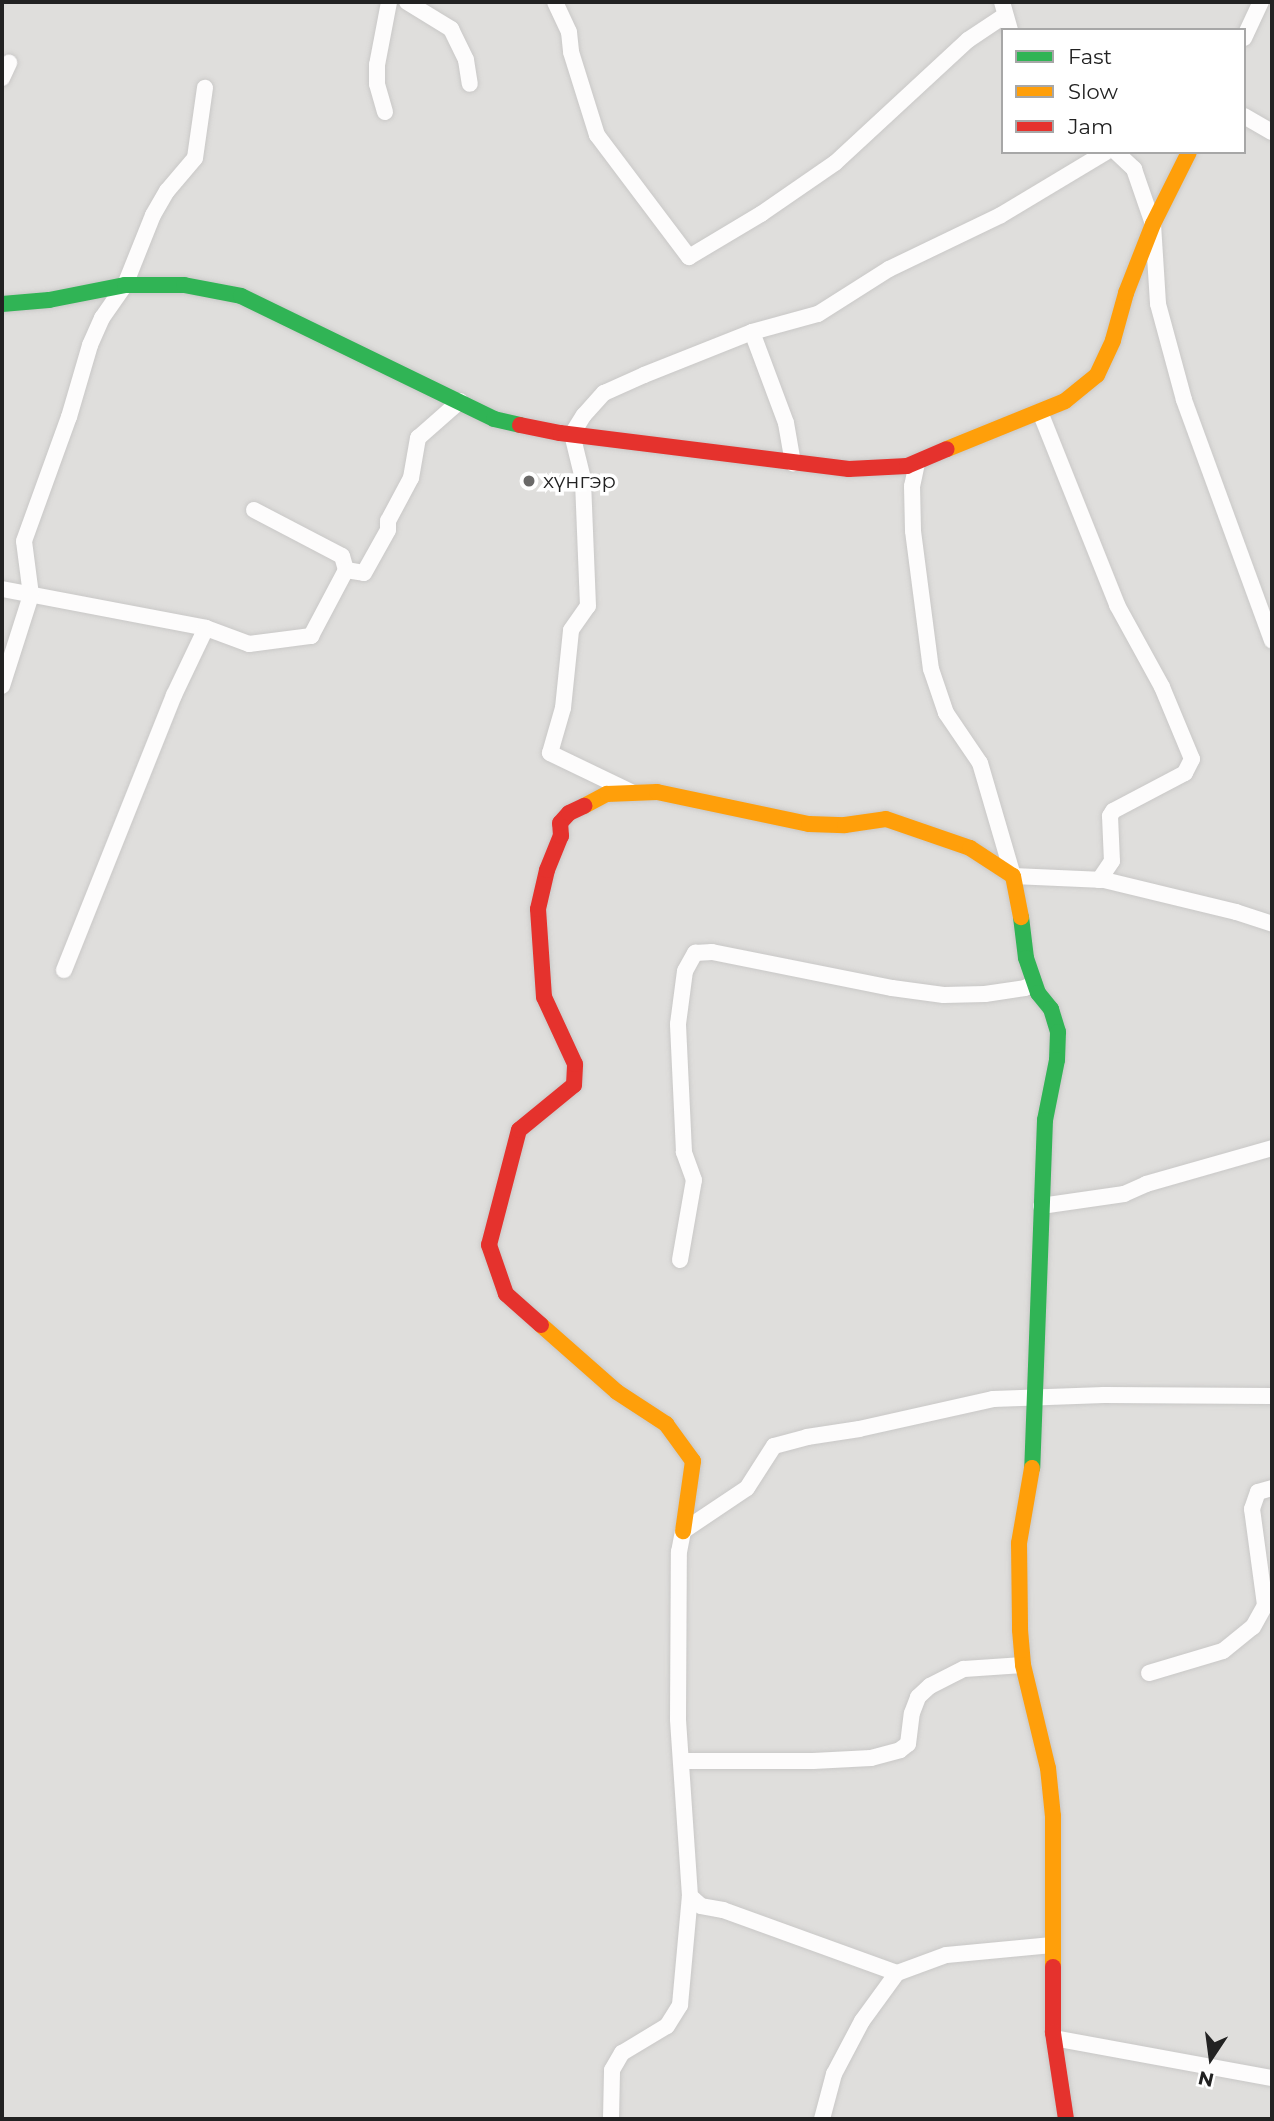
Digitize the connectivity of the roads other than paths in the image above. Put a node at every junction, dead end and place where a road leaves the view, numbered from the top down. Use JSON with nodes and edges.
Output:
{"nodes":[{"id":1,"x":389,"y":2,"type":"edge"},
{"id":2,"x":407,"y":2,"type":"edge"},
{"id":3,"x":555,"y":2,"type":"edge"},
{"id":4,"x":1261,"y":2,"type":"edge"},
{"id":5,"x":1006,"y":16,"type":"edge"},
{"id":6,"x":1246,"y":34,"type":"edge"},
{"id":7,"x":470,"y":84,"type":"dead end"},
{"id":8,"x":205,"y":88,"type":"dead end"},
{"id":9,"x":385,"y":112,"type":"dead end"},
{"id":10,"x":1246,"y":117,"type":"edge"},
{"id":11,"x":1272,"y":132,"type":"edge"},
{"id":12,"x":1103,"y":154,"type":"edge"},
{"id":13,"x":1118,"y":154,"type":"edge"},
{"id":14,"x":1188,"y":154,"type":"edge"},
{"id":15,"x":1153,"y":224,"type":"junction"},
{"id":16,"x":125,"y":285,"type":"junction"},
{"id":17,"x":2,"y":304,"type":"edge"},
{"id":18,"x":752,"y":332,"type":"junction"},
{"id":19,"x":460,"y":401,"type":"junction"},
{"id":20,"x":1040,"y":412,"type":"junction"},
{"id":21,"x":572,"y":434,"type":"junction"},
{"id":22,"x":793,"y":463,"type":"junction"},
{"id":23,"x":917,"y":463,"type":"junction"},
{"id":24,"x":254,"y":510,"type":"dead end"},
{"id":25,"x":346,"y":570,"type":"junction"},
{"id":26,"x":2,"y":589,"type":"edge"},
{"id":27,"x":31,"y":595,"type":"junction"},
{"id":28,"x":206,"y":628,"type":"junction"},
{"id":29,"x":1272,"y":640,"type":"edge"},
{"id":30,"x":2,"y":686,"type":"edge"},
{"id":31,"x":634,"y":793,"type":"junction"},
{"id":32,"x":1013,"y":876,"type":"junction"},
{"id":33,"x":1099,"y":880,"type":"junction"},
{"id":34,"x":1272,"y":925,"type":"edge"},
{"id":35,"x":64,"y":970,"type":"dead end"},
{"id":36,"x":1034,"y":983,"type":"junction"},
{"id":37,"x":1272,"y":1148,"type":"edge"},
{"id":38,"x":1041,"y":1206,"type":"junction"},
{"id":39,"x":680,"y":1260,"type":"dead end"},
{"id":40,"x":1037,"y":1396,"type":"junction"},
{"id":41,"x":1272,"y":1396,"type":"edge"},
{"id":42,"x":1272,"y":1488,"type":"edge"},
{"id":43,"x":683,"y":1531,"type":"junction"},
{"id":44,"x":1023,"y":1665,"type":"junction"},
{"id":45,"x":1149,"y":1673,"type":"dead end"},
{"id":46,"x":681,"y":1761,"type":"junction"},
{"id":47,"x":690,"y":1896,"type":"junction"},
{"id":48,"x":1052,"y":1945,"type":"junction"},
{"id":49,"x":897,"y":1973,"type":"junction"},
{"id":50,"x":1054,"y":2038,"type":"junction"},
{"id":51,"x":1272,"y":2078,"type":"edge"},
{"id":52,"x":611,"y":2119,"type":"edge"},
{"id":53,"x":821,"y":2119,"type":"edge"},
{"id":54,"x":1066,"y":2119,"type":"edge"}],
"edges":[{"from":1,"to":9,"type":"street"},
{"from":2,"to":7,"type":"street"},
{"from":3,"to":5,"type":"street"},
{"from":4,"to":6,"type":"street"},
{"from":8,"to":16,"type":"street"},
{"from":10,"to":11,"type":"street"},
{"from":12,"to":18,"type":"street"},
{"from":13,"to":15,"type":"street"},
{"from":14,"to":15,"type":"street"},
{"from":15,"to":20,"type":"street"},
{"from":15,"to":29,"type":"street"},
{"from":16,"to":17,"type":"street"},
{"from":16,"to":19,"type":"street"},
{"from":16,"to":27,"type":"street"},
{"from":18,"to":21,"type":"street"},
{"from":18,"to":22,"type":"street"},
{"from":19,"to":21,"type":"street"},
{"from":19,"to":25,"type":"street"},
{"from":20,"to":23,"type":"street"},
{"from":20,"to":33,"type":"street"},
{"from":21,"to":22,"type":"street"},
{"from":21,"to":31,"type":"street"},
{"from":22,"to":23,"type":"street"},
{"from":23,"to":32,"type":"street"},
{"from":24,"to":25,"type":"street"},
{"from":25,"to":28,"type":"street"},
{"from":26,"to":27,"type":"street"},
{"from":27,"to":28,"type":"street"},
{"from":27,"to":30,"type":"street"},
{"from":28,"to":35,"type":"street"},
{"from":31,"to":32,"type":"street"},
{"from":31,"to":43,"type":"street"},
{"from":32,"to":33,"type":"street"},
{"from":32,"to":36,"type":"street"},
{"from":33,"to":34,"type":"street"},
{"from":36,"to":38,"type":"street"},
{"from":36,"to":39,"type":"street"},
{"from":37,"to":38,"type":"street"},
{"from":38,"to":40,"type":"street"},
{"from":40,"to":41,"type":"street"},
{"from":40,"to":43,"type":"street"},
{"from":40,"to":44,"type":"street"},
{"from":42,"to":45,"type":"street"},
{"from":43,"to":46,"type":"street"},
{"from":44,"to":46,"type":"street"},
{"from":44,"to":48,"type":"street"},
{"from":46,"to":47,"type":"street"},
{"from":47,"to":49,"type":"street"},
{"from":47,"to":52,"type":"street"},
{"from":48,"to":49,"type":"street"},
{"from":48,"to":50,"type":"street"},
{"from":49,"to":53,"type":"street"},
{"from":50,"to":51,"type":"street"},
{"from":50,"to":54,"type":"street"}]}
